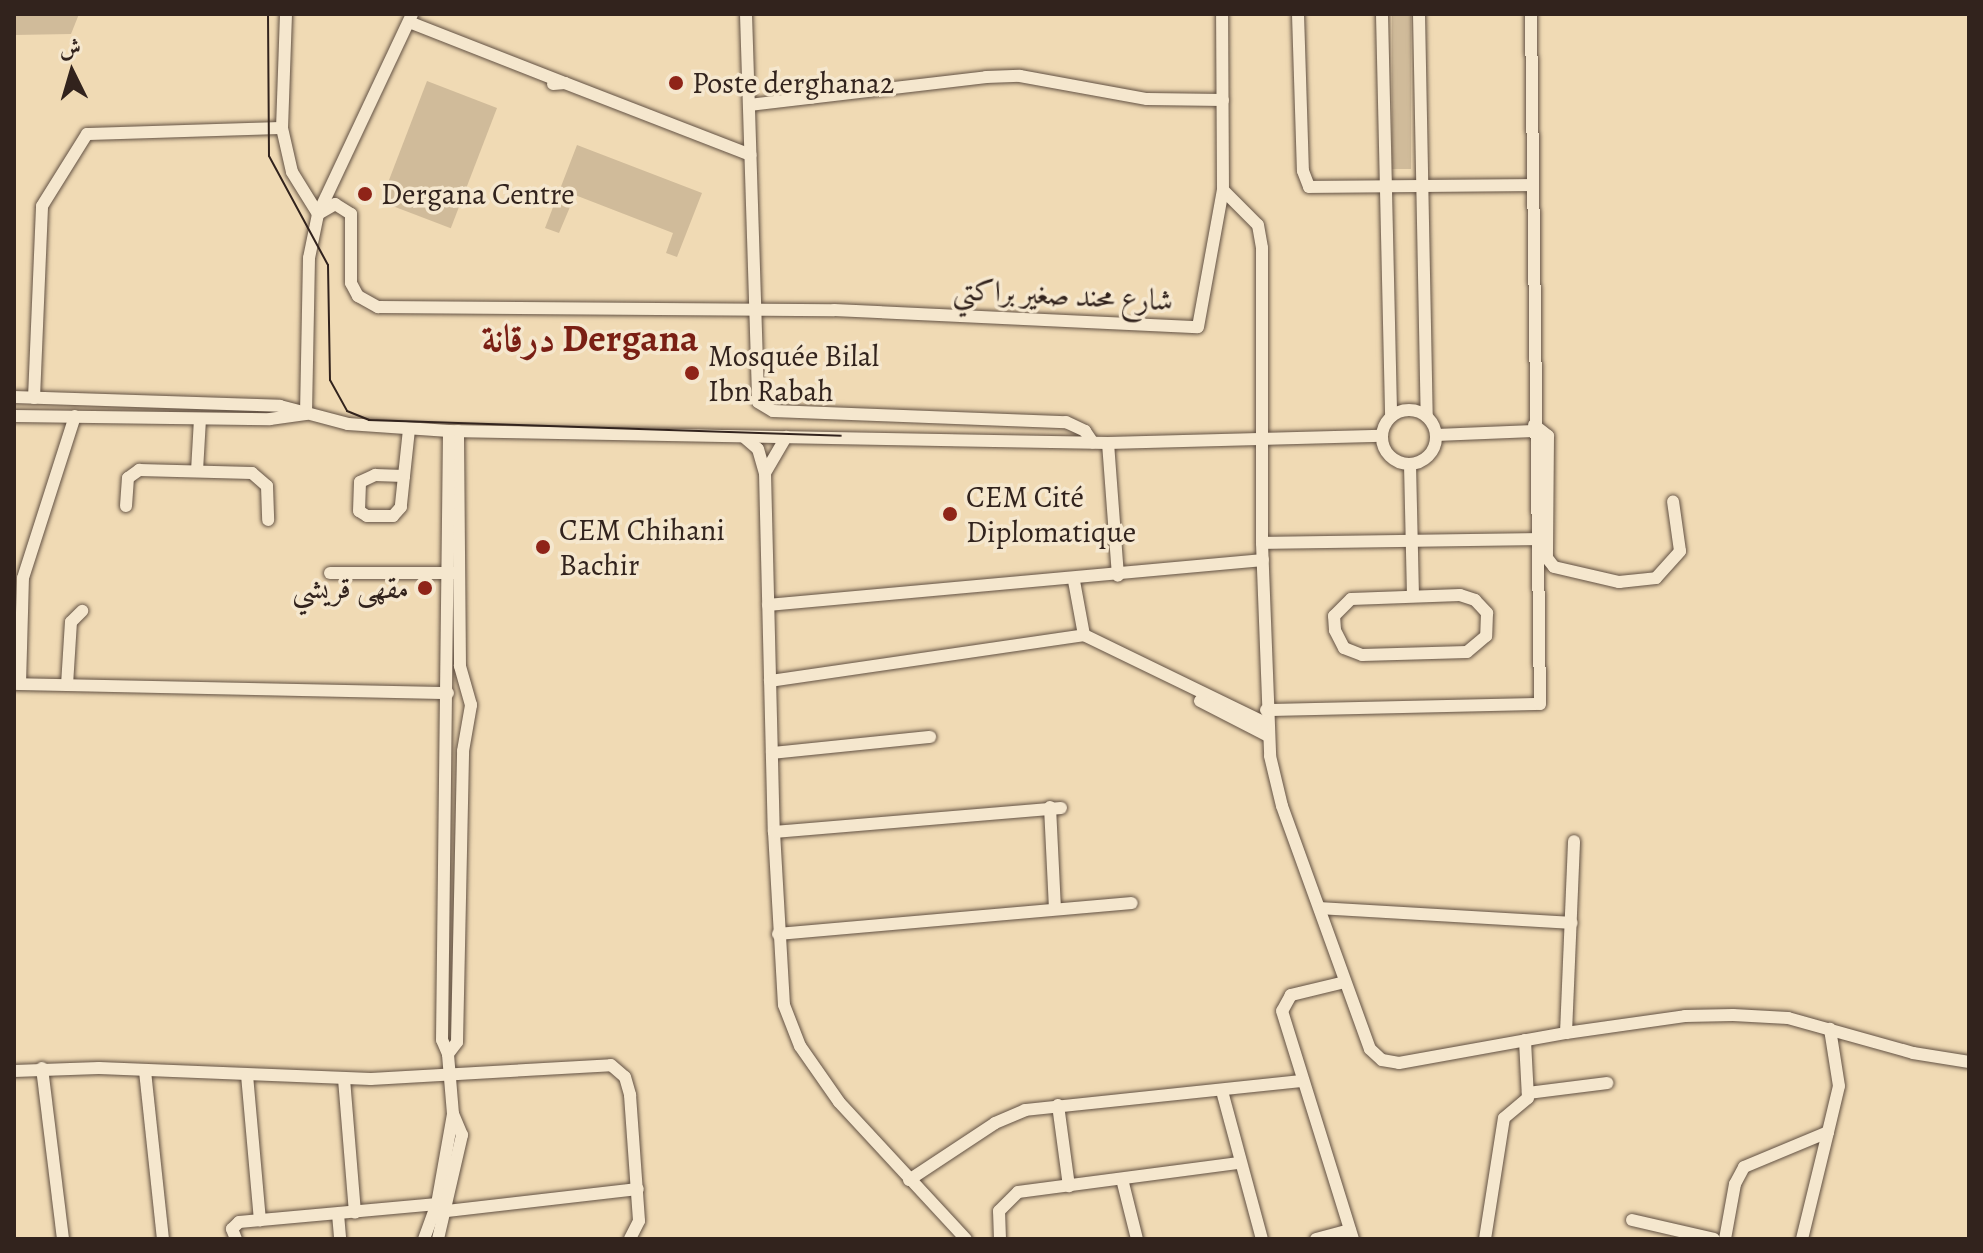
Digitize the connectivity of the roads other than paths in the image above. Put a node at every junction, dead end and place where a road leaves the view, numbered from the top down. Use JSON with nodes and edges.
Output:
{"nodes":[{"id":1,"x":286,"y":14,"type":"edge"},
{"id":2,"x":746,"y":14,"type":"edge"},
{"id":3,"x":1222,"y":14,"type":"edge"},
{"id":4,"x":1298,"y":14,"type":"edge"},
{"id":5,"x":1382,"y":14,"type":"edge"},
{"id":6,"x":1419,"y":14,"type":"edge"},
{"id":7,"x":1531,"y":14,"type":"edge"},
{"id":8,"x":410,"y":18,"type":"edge"},
{"id":9,"x":1223,"y":100,"type":"junction"},
{"id":10,"x":749,"y":105,"type":"junction"},
{"id":11,"x":282,"y":128,"type":"junction"},
{"id":12,"x":751,"y":155,"type":"junction"},
{"id":13,"x":1533,"y":185,"type":"junction"},
{"id":14,"x":1423,"y":188,"type":"junction"},
{"id":15,"x":1385,"y":189,"type":"junction"},
{"id":16,"x":1223,"y":190,"type":"junction"},
{"id":17,"x":318,"y":214,"type":"junction"},
{"id":18,"x":754,"y":308,"type":"junction"},
{"id":19,"x":14,"y":397,"type":"edge"},
{"id":20,"x":34,"y":398,"type":"junction"},
{"id":21,"x":59,"y":399,"type":"junction"},
{"id":22,"x":306,"y":414,"type":"junction"},
{"id":23,"x":14,"y":416,"type":"edge"},
{"id":24,"x":57,"y":416,"type":"junction"},
{"id":25,"x":75,"y":416,"type":"junction"},
{"id":26,"x":914,"y":416,"type":"junction"},
{"id":27,"x":1391,"y":416,"type":"junction"},
{"id":28,"x":1427,"y":416,"type":"junction"},
{"id":29,"x":200,"y":419,"type":"junction"},
{"id":30,"x":1534,"y":428,"type":"junction"},
{"id":31,"x":409,"y":429,"type":"junction"},
{"id":32,"x":453,"y":431,"type":"junction"},
{"id":33,"x":1436,"y":435,"type":"junction"},
{"id":34,"x":1382,"y":436,"type":"junction"},
{"id":35,"x":744,"y":437,"type":"junction"},
{"id":36,"x":786,"y":437,"type":"junction"},
{"id":37,"x":1262,"y":438,"type":"junction"},
{"id":38,"x":913,"y":439,"type":"junction"},
{"id":39,"x":1093,"y":443,"type":"junction"},
{"id":40,"x":1108,"y":443,"type":"junction"},
{"id":41,"x":1410,"y":464,"type":"junction"},
{"id":42,"x":197,"y":471,"type":"junction"},
{"id":43,"x":765,"y":473,"type":"junction"},
{"id":44,"x":404,"y":476,"type":"junction"},
{"id":45,"x":1673,"y":501,"type":"dead end"},
{"id":46,"x":126,"y":506,"type":"dead end"},
{"id":47,"x":268,"y":520,"type":"dead end"},
{"id":48,"x":1536,"y":539,"type":"junction"},
{"id":49,"x":1412,"y":541,"type":"junction"},
{"id":50,"x":1262,"y":543,"type":"junction"},
{"id":51,"x":1263,"y":560,"type":"junction"},
{"id":52,"x":330,"y":573,"type":"dead end"},
{"id":53,"x":454,"y":573,"type":"junction"},
{"id":54,"x":1118,"y":576,"type":"junction"},
{"id":55,"x":1074,"y":581,"type":"junction"},
{"id":56,"x":1413,"y":596,"type":"junction"},
{"id":57,"x":768,"y":605,"type":"junction"},
{"id":58,"x":82,"y":611,"type":"dead end"},
{"id":59,"x":1084,"y":635,"type":"junction"},
{"id":60,"x":770,"y":681,"type":"junction"},
{"id":61,"x":465,"y":682,"type":"junction"},
{"id":62,"x":17,"y":684,"type":"edge"},
{"id":63,"x":67,"y":685,"type":"junction"},
{"id":64,"x":448,"y":692,"type":"junction"},
{"id":65,"x":471,"y":701,"type":"junction"},
{"id":66,"x":1200,"y":701,"type":"dead end"},
{"id":67,"x":1266,"y":710,"type":"junction"},
{"id":68,"x":1267,"y":730,"type":"junction"},
{"id":69,"x":930,"y":737,"type":"dead end"},
{"id":70,"x":772,"y":753,"type":"junction"},
{"id":71,"x":774,"y":832,"type":"junction"},
{"id":72,"x":1574,"y":841,"type":"dead end"},
{"id":73,"x":1132,"y":903,"type":"dead end"},
{"id":74,"x":1320,"y":908,"type":"junction"},
{"id":75,"x":1055,"y":909,"type":"junction"},
{"id":76,"x":1572,"y":923,"type":"junction"},
{"id":77,"x":778,"y":934,"type":"junction"},
{"id":78,"x":1345,"y":982,"type":"junction"},
{"id":79,"x":1830,"y":1029,"type":"junction"},
{"id":80,"x":1566,"y":1033,"type":"junction"},
{"id":81,"x":1525,"y":1040,"type":"junction"},
{"id":82,"x":448,"y":1054,"type":"junction"},
{"id":83,"x":1969,"y":1062,"type":"edge"},
{"id":84,"x":42,"y":1068,"type":"junction"},
{"id":85,"x":14,"y":1071,"type":"edge"},
{"id":86,"x":145,"y":1071,"type":"junction"},
{"id":87,"x":247,"y":1075,"type":"junction"},
{"id":88,"x":449,"y":1076,"type":"junction"},
{"id":89,"x":344,"y":1079,"type":"junction"},
{"id":90,"x":1302,"y":1081,"type":"junction"},
{"id":91,"x":1607,"y":1083,"type":"dead end"},
{"id":92,"x":1222,"y":1091,"type":"junction"},
{"id":93,"x":1528,"y":1093,"type":"junction"},
{"id":94,"x":1058,"y":1105,"type":"junction"},
{"id":95,"x":1828,"y":1132,"type":"junction"},
{"id":96,"x":1239,"y":1163,"type":"junction"},
{"id":97,"x":1122,"y":1179,"type":"junction"},
{"id":98,"x":909,"y":1180,"type":"junction"},
{"id":99,"x":1069,"y":1186,"type":"junction"},
{"id":100,"x":638,"y":1189,"type":"junction"},
{"id":101,"x":442,"y":1207,"type":"junction"},
{"id":102,"x":355,"y":1213,"type":"junction"},
{"id":103,"x":338,"y":1214,"type":"junction"},
{"id":104,"x":260,"y":1220,"type":"junction"},
{"id":105,"x":1632,"y":1220,"type":"dead end"},
{"id":106,"x":1352,"y":1234,"type":"edge"},
{"id":107,"x":63,"y":1239,"type":"edge"},
{"id":108,"x":163,"y":1239,"type":"edge"},
{"id":109,"x":236,"y":1239,"type":"edge"},
{"id":110,"x":340,"y":1239,"type":"edge"},
{"id":111,"x":424,"y":1239,"type":"edge"},
{"id":112,"x":438,"y":1239,"type":"edge"},
{"id":113,"x":630,"y":1239,"type":"edge"},
{"id":114,"x":966,"y":1239,"type":"edge"},
{"id":115,"x":1000,"y":1239,"type":"edge"},
{"id":116,"x":1137,"y":1239,"type":"edge"},
{"id":117,"x":1262,"y":1239,"type":"edge"},
{"id":118,"x":1316,"y":1239,"type":"edge"},
{"id":119,"x":1485,"y":1239,"type":"edge"},
{"id":120,"x":1714,"y":1239,"type":"edge"},
{"id":121,"x":1725,"y":1239,"type":"edge"},
{"id":122,"x":1802,"y":1239,"type":"edge"}],
"edges":[{"from":1,"to":11,"type":"street"},
{"from":2,"to":10,"type":"street"},
{"from":3,"to":9,"type":"street","name":"شارع محند صغير براكتي"},
{"from":4,"to":15,"type":"street"},
{"from":5,"to":15,"type":"street"},
{"from":6,"to":14,"type":"street"},
{"from":7,"to":13,"type":"street"},
{"from":8,"to":12,"type":"street"},
{"from":8,"to":17,"type":"street"},
{"from":9,"to":10,"type":"street"},
{"from":9,"to":16,"type":"street","name":"شارع محند صغير براكتي"},
{"from":10,"to":12,"type":"street"},
{"from":11,"to":17,"type":"street"},
{"from":11,"to":20,"type":"street"},
{"from":12,"to":18,"type":"street"},
{"from":13,"to":14,"type":"street"},
{"from":13,"to":30,"type":"street"},
{"from":14,"to":15,"type":"street"},
{"from":14,"to":28,"type":"street"},
{"from":15,"to":27,"type":"street"},
{"from":16,"to":18,"type":"street","name":"شارع محند صغير براكتي"},
{"from":16,"to":37,"type":"street"},
{"from":17,"to":18,"type":"street"},
{"from":17,"to":22,"type":"street"},
{"from":18,"to":26,"type":"street"},
{"from":19,"to":20,"type":"street"},
{"from":20,"to":21,"type":"street"},
{"from":21,"to":22,"type":"street"},
{"from":21,"to":24,"type":"street"},
{"from":22,"to":29,"type":"street"},
{"from":22,"to":31,"type":"street"},
{"from":23,"to":24,"type":"street"},
{"from":24,"to":25,"type":"street"},
{"from":25,"to":29,"type":"street"},
{"from":25,"to":62,"type":"street"},
{"from":26,"to":38,"type":"street"},
{"from":26,"to":39,"type":"street"},
{"from":27,"to":28,"type":"street"},
{"from":27,"to":34,"type":"street"},
{"from":28,"to":33,"type":"street"},
{"from":29,"to":42,"type":"street"},
{"from":30,"to":33,"type":"street"},
{"from":30,"to":45,"type":"street"},
{"from":30,"to":48,"type":"street"},
{"from":31,"to":32,"type":"street"},
{"from":31,"to":44,"type":"street"},
{"from":32,"to":35,"type":"street"},
{"from":32,"to":53,"type":"street"},
{"from":33,"to":41,"type":"street"},
{"from":34,"to":37,"type":"street"},
{"from":34,"to":41,"type":"street"},
{"from":35,"to":36,"type":"street"},
{"from":35,"to":43,"type":"street"},
{"from":36,"to":38,"type":"street"},
{"from":36,"to":43,"type":"street"},
{"from":37,"to":40,"type":"street"},
{"from":37,"to":50,"type":"street"},
{"from":38,"to":39,"type":"street"},
{"from":39,"to":40,"type":"street"},
{"from":40,"to":54,"type":"street"},
{"from":41,"to":49,"type":"street"},
{"from":42,"to":46,"type":"street"},
{"from":42,"to":47,"type":"street"},
{"from":43,"to":57,"type":"street"},
{"from":44,"to":44,"type":"street"},
{"from":48,"to":49,"type":"street"},
{"from":48,"to":67,"type":"street"},
{"from":49,"to":50,"type":"street"},
{"from":49,"to":56,"type":"street"},
{"from":50,"to":51,"type":"street"},
{"from":51,"to":54,"type":"street"},
{"from":51,"to":67,"type":"street"},
{"from":52,"to":53,"type":"street"},
{"from":53,"to":61,"type":"street"},
{"from":53,"to":64,"type":"street"},
{"from":54,"to":55,"type":"street"},
{"from":55,"to":57,"type":"street"},
{"from":55,"to":59,"type":"street"},
{"from":56,"to":56,"type":"street"},
{"from":57,"to":60,"type":"street"},
{"from":58,"to":63,"type":"street"},
{"from":59,"to":60,"type":"street"},
{"from":59,"to":68,"type":"street"},
{"from":60,"to":70,"type":"street"},
{"from":61,"to":64,"type":"street"},
{"from":61,"to":65,"type":"street"},
{"from":62,"to":63,"type":"street"},
{"from":63,"to":64,"type":"street"},
{"from":64,"to":65,"type":"street"},
{"from":64,"to":82,"type":"street"},
{"from":65,"to":82,"type":"street"},
{"from":66,"to":68,"type":"street"},
{"from":67,"to":68,"type":"street"},
{"from":68,"to":74,"type":"street"},
{"from":69,"to":70,"type":"street"},
{"from":70,"to":71,"type":"street"},
{"from":71,"to":75,"type":"street"},
{"from":71,"to":77,"type":"street"},
{"from":72,"to":76,"type":"street"},
{"from":73,"to":75,"type":"street"},
{"from":74,"to":76,"type":"street"},
{"from":74,"to":78,"type":"street"},
{"from":75,"to":77,"type":"street"},
{"from":76,"to":80,"type":"street"},
{"from":77,"to":98,"type":"street"},
{"from":78,"to":81,"type":"street"},
{"from":78,"to":90,"type":"street"},
{"from":79,"to":80,"type":"street"},
{"from":79,"to":83,"type":"street"},
{"from":79,"to":95,"type":"street"},
{"from":80,"to":81,"type":"street"},
{"from":81,"to":93,"type":"street"},
{"from":82,"to":88,"type":"street"},
{"from":84,"to":85,"type":"street"},
{"from":84,"to":86,"type":"street"},
{"from":84,"to":107,"type":"street"},
{"from":86,"to":87,"type":"street"},
{"from":86,"to":108,"type":"street"},
{"from":87,"to":89,"type":"street"},
{"from":87,"to":104,"type":"street"},
{"from":88,"to":89,"type":"street"},
{"from":88,"to":100,"type":"street"},
{"from":88,"to":101,"type":"street"},
{"from":89,"to":102,"type":"street"},
{"from":90,"to":92,"type":"street"},
{"from":90,"to":106,"type":"street"},
{"from":91,"to":93,"type":"street"},
{"from":92,"to":94,"type":"street"},
{"from":92,"to":96,"type":"street"},
{"from":93,"to":119,"type":"street"},
{"from":94,"to":98,"type":"street"},
{"from":94,"to":99,"type":"street"},
{"from":95,"to":121,"type":"street"},
{"from":95,"to":122,"type":"street"},
{"from":96,"to":97,"type":"street"},
{"from":96,"to":117,"type":"street"},
{"from":97,"to":99,"type":"street"},
{"from":97,"to":116,"type":"street"},
{"from":98,"to":114,"type":"street"},
{"from":99,"to":115,"type":"street"},
{"from":100,"to":101,"type":"street"},
{"from":100,"to":113,"type":"street"},
{"from":101,"to":102,"type":"street"},
{"from":101,"to":111,"type":"street"},
{"from":101,"to":112,"type":"street"},
{"from":102,"to":103,"type":"street"},
{"from":103,"to":104,"type":"street"},
{"from":103,"to":110,"type":"street"},
{"from":104,"to":109,"type":"street"},
{"from":105,"to":120,"type":"street"},
{"from":106,"to":118,"type":"street"}]}
